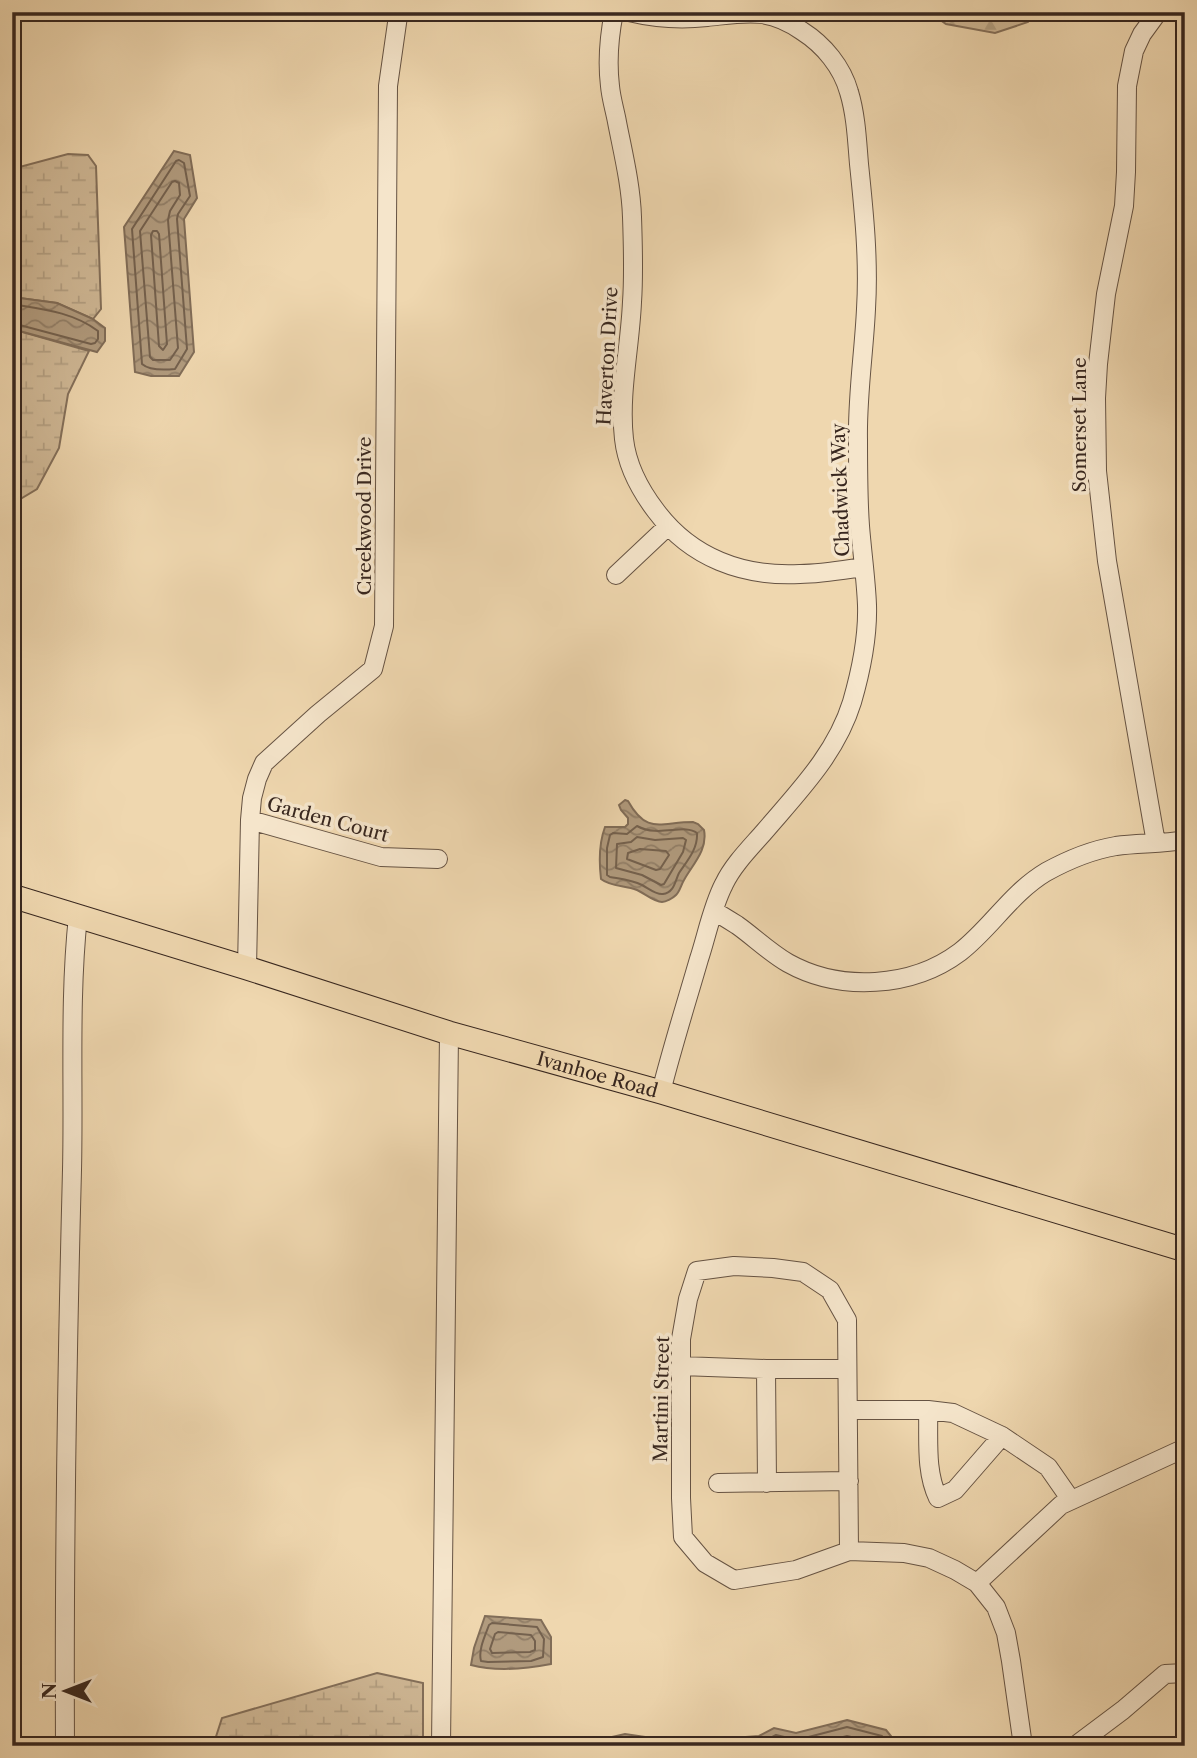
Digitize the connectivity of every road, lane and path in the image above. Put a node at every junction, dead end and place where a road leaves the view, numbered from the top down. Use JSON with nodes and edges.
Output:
{"nodes":[{"id":1,"x":401,"y":12,"type":"edge"},
{"id":2,"x":614,"y":12,"type":"edge"},
{"id":3,"x":629,"y":12,"type":"edge"},
{"id":4,"x":1158,"y":12,"type":"edge"},
{"id":5,"x":667,"y":526,"type":"junction"},
{"id":6,"x":864,"y":567,"type":"junction"},
{"id":7,"x":616,"y":575,"type":"dead end"},
{"id":8,"x":250,"y":820,"type":"junction"},
{"id":9,"x":1185,"y":840,"type":"edge"},
{"id":10,"x":1156,"y":843,"type":"junction"},
{"id":11,"x":438,"y":859,"type":"dead end"},
{"id":12,"x":12,"y":896,"type":"edge"},
{"id":13,"x":714,"y":911,"type":"junction"},
{"id":14,"x":78,"y":916,"type":"junction"},
{"id":15,"x":247,"y":968,"type":"junction"},
{"id":16,"x":449,"y":1033,"type":"junction"},
{"id":17,"x":661,"y":1093,"type":"junction"},
{"id":18,"x":1185,"y":1250,"type":"edge"},
{"id":19,"x":681,"y":1366,"type":"junction"},
{"id":20,"x":766,"y":1369,"type":"junction"},
{"id":21,"x":847,"y":1369,"type":"junction"},
{"id":22,"x":848,"y":1410,"type":"junction"},
{"id":23,"x":928,"y":1410,"type":"junction"},
{"id":24,"x":1002,"y":1436,"type":"junction"},
{"id":25,"x":1185,"y":1448,"type":"edge"},
{"id":26,"x":849,"y":1481,"type":"junction"},
{"id":27,"x":718,"y":1483,"type":"dead end"},
{"id":28,"x":767,"y":1483,"type":"junction"},
{"id":29,"x":1071,"y":1500,"type":"junction"},
{"id":30,"x":849,"y":1551,"type":"junction"},
{"id":31,"x":977,"y":1583,"type":"junction"},
{"id":32,"x":1185,"y":1673,"type":"edge"},
{"id":33,"x":1079,"y":1745,"type":"edge"},
{"id":34,"x":65,"y":1746,"type":"edge"},
{"id":35,"x":441,"y":1746,"type":"edge"},
{"id":36,"x":1023,"y":1746,"type":"edge"}],
"edges":[{"from":1,"to":8,"type":"street","name":"Creekwood Drive"},
{"from":2,"to":5,"type":"street","name":"Haverton Drive"},
{"from":3,"to":6,"type":"street","name":"Chadwick Way"},
{"from":4,"to":10,"type":"street","name":"Somerset Lane"},
{"from":5,"to":6,"type":"street","name":"Haverton Drive"},
{"from":5,"to":7,"type":"street"},
{"from":6,"to":13,"type":"street","name":"Chadwick Way"},
{"from":8,"to":11,"type":"street","name":"Garden Court"},
{"from":8,"to":15,"type":"street","name":"Creekwood Drive"},
{"from":9,"to":10,"type":"street"},
{"from":10,"to":13,"type":"street"},
{"from":12,"to":14,"type":"main road","name":"Ivanhoe Road"},
{"from":13,"to":17,"type":"street","name":"Chadwick Way"},
{"from":14,"to":15,"type":"main road","name":"Ivanhoe Road"},
{"from":14,"to":34,"type":"street"},
{"from":15,"to":16,"type":"main road","name":"Ivanhoe Road"},
{"from":16,"to":17,"type":"main road","name":"Ivanhoe Road"},
{"from":16,"to":35,"type":"street"},
{"from":17,"to":18,"type":"main road","name":"Ivanhoe Road"},
{"from":19,"to":20,"type":"street"},
{"from":19,"to":21,"type":"street","name":"Martini Street"},
{"from":19,"to":30,"type":"street","name":"Martini Street"},
{"from":20,"to":21,"type":"street"},
{"from":20,"to":28,"type":"street"},
{"from":21,"to":22,"type":"street","name":"Martini Street"},
{"from":22,"to":23,"type":"street"},
{"from":22,"to":26,"type":"street","name":"Martini Street"},
{"from":23,"to":24,"type":"street"},
{"from":23,"to":24,"type":"street"},
{"from":24,"to":29,"type":"street"},
{"from":25,"to":29,"type":"street"},
{"from":26,"to":28,"type":"street"},
{"from":26,"to":30,"type":"street","name":"Martini Street"},
{"from":27,"to":28,"type":"street"},
{"from":29,"to":31,"type":"street"},
{"from":30,"to":31,"type":"street","name":"Martini Street"},
{"from":31,"to":36,"type":"street","name":"Martini Street"},
{"from":32,"to":33,"type":"street"}]}
